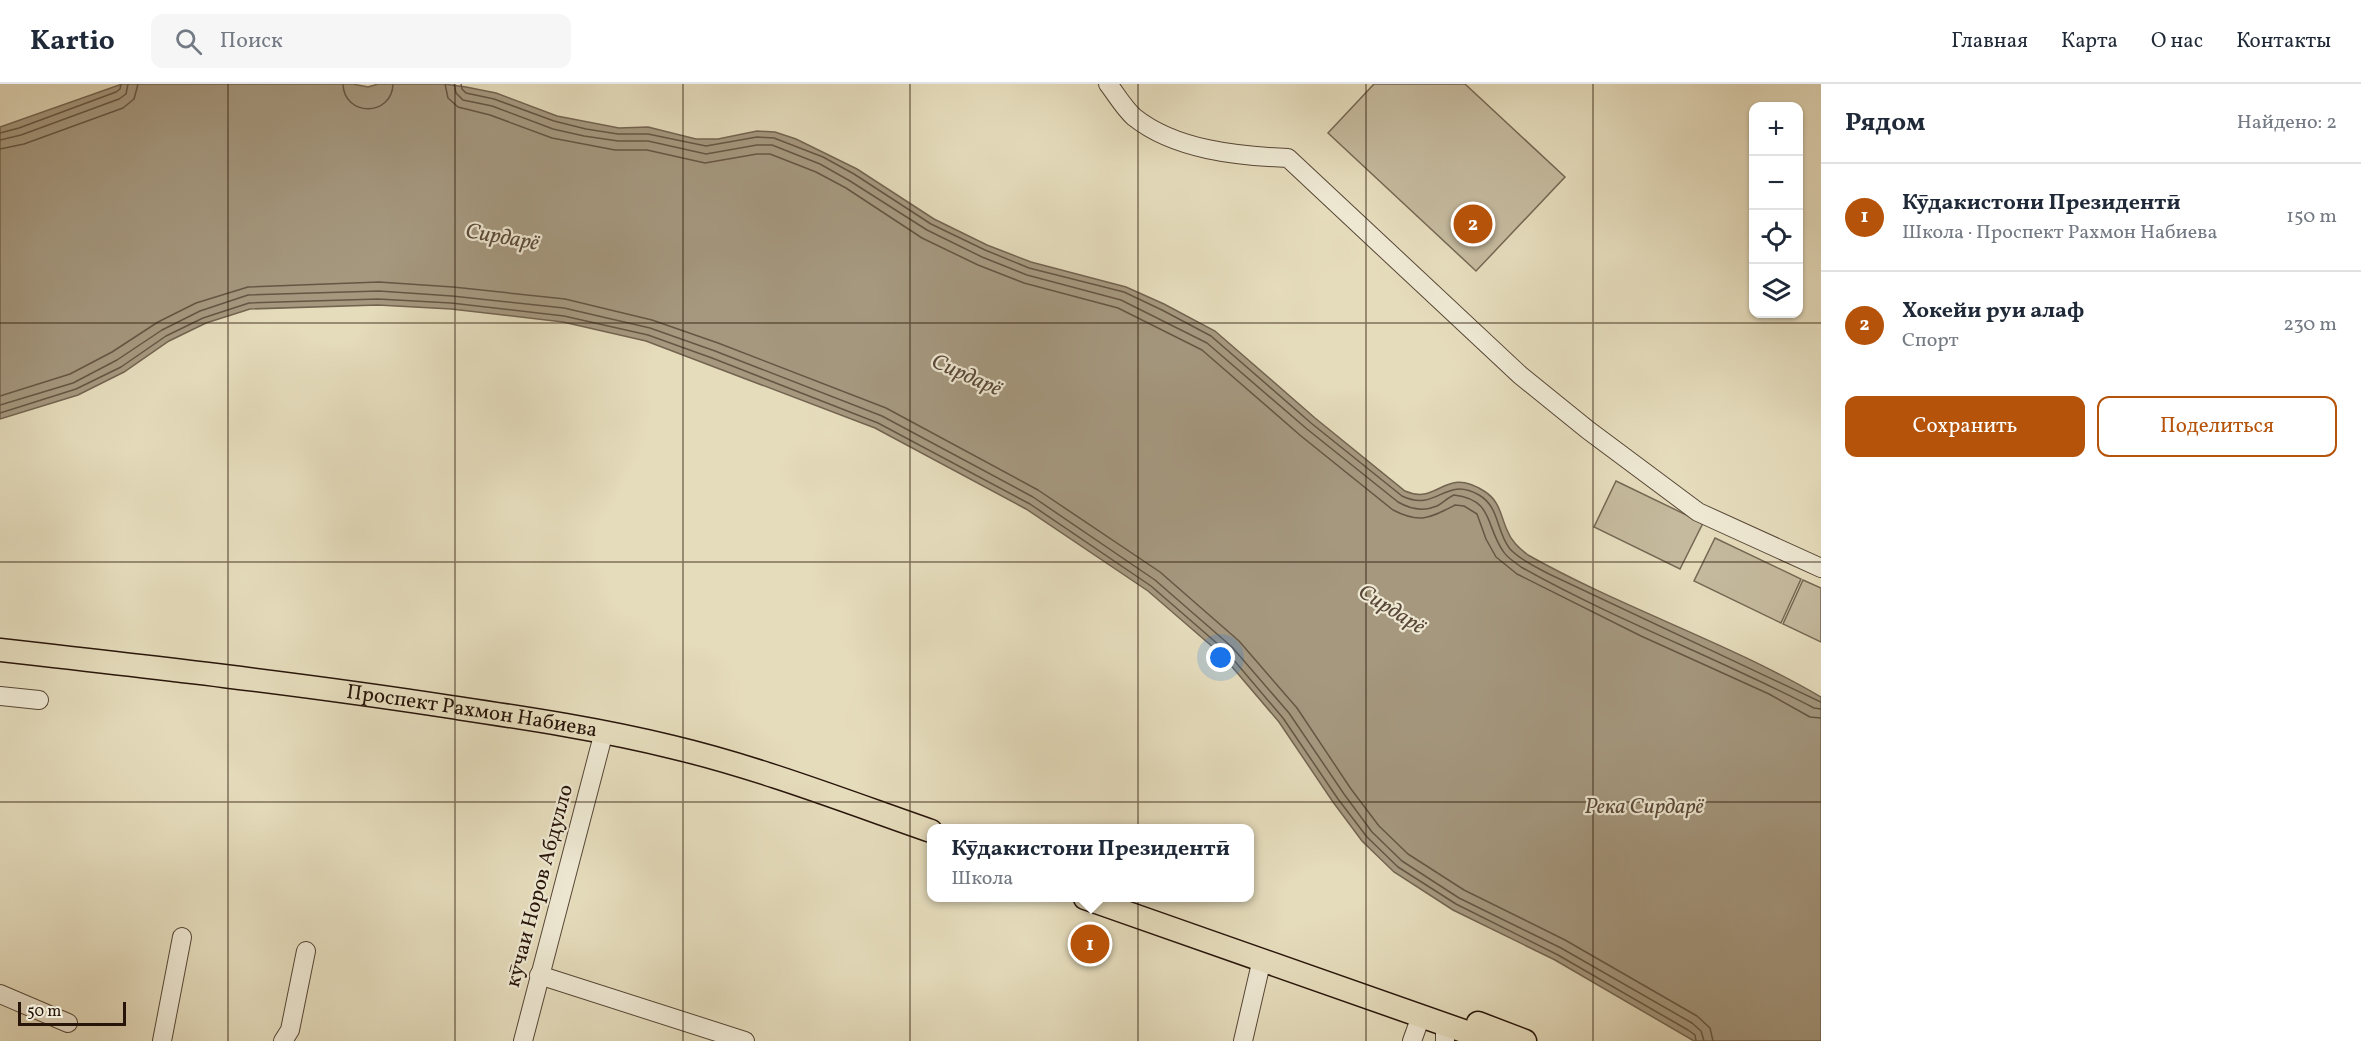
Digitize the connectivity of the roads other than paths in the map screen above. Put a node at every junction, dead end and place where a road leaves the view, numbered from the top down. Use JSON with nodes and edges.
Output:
{"nodes":[{"id":1,"x":1108,"y":84,"type":"edge"},
{"id":2,"x":1821,"y":568,"type":"edge"},
{"id":3,"x":0,"y":650,"type":"edge"},
{"id":4,"x":0,"y":664,"type":"edge"},
{"id":5,"x":0,"y":696,"type":"edge"},
{"id":6,"x":39,"y":700,"type":"dead end"},
{"id":7,"x":601,"y":743,"type":"junction"},
{"id":8,"x":927,"y":830,"type":"edge"},
{"id":9,"x":927,"y":840,"type":"edge"},
{"id":10,"x":1099,"y":902,"type":"edge"},
{"id":11,"x":1138,"y":902,"type":"edge"},
{"id":12,"x":182,"y":937,"type":"dead end"},
{"id":13,"x":306,"y":951,"type":"dead end"},
{"id":14,"x":1262,"y":959,"type":"junction"},
{"id":15,"x":539,"y":975,"type":"junction"},
{"id":16,"x":0,"y":994,"type":"edge"},
{"id":17,"x":1421,"y":1016,"type":"junction"},
{"id":18,"x":68,"y":1023,"type":"dead end"},
{"id":19,"x":1445,"y":1033,"type":"edge"},
{"id":20,"x":162,"y":1041,"type":"edge"},
{"id":21,"x":283,"y":1041,"type":"edge"},
{"id":22,"x":523,"y":1041,"type":"edge"},
{"id":23,"x":745,"y":1041,"type":"edge"},
{"id":24,"x":1243,"y":1041,"type":"edge"},
{"id":25,"x":1412,"y":1041,"type":"edge"},
{"id":26,"x":1492,"y":1041,"type":"edge"},
{"id":27,"x":1525,"y":1041,"type":"edge"}],
"edges":[{"from":1,"to":2,"type":"street"},
{"from":3,"to":8,"type":"main road","name":"Проспект Рахмон Набиева"},
{"from":4,"to":7,"type":"main road","name":"Проспект Рахмон Набиева"},
{"from":5,"to":6,"type":"street"},
{"from":7,"to":9,"type":"main road","name":"Проспект Рахмон Набиева"},
{"from":7,"to":15,"type":"street","name":"кӯчаи Норов Абдулло"},
{"from":10,"to":14,"type":"main road"},
{"from":11,"to":27,"type":"main road"},
{"from":12,"to":20,"type":"street"},
{"from":13,"to":21,"type":"street"},
{"from":14,"to":17,"type":"main road"},
{"from":14,"to":24,"type":"street"},
{"from":15,"to":22,"type":"street","name":"кӯчаи Норов Абдулло"},
{"from":15,"to":23,"type":"street"},
{"from":16,"to":18,"type":"street"},
{"from":17,"to":19,"type":"main road"},
{"from":17,"to":25,"type":"street"},
{"from":19,"to":26,"type":"main road"}]}
